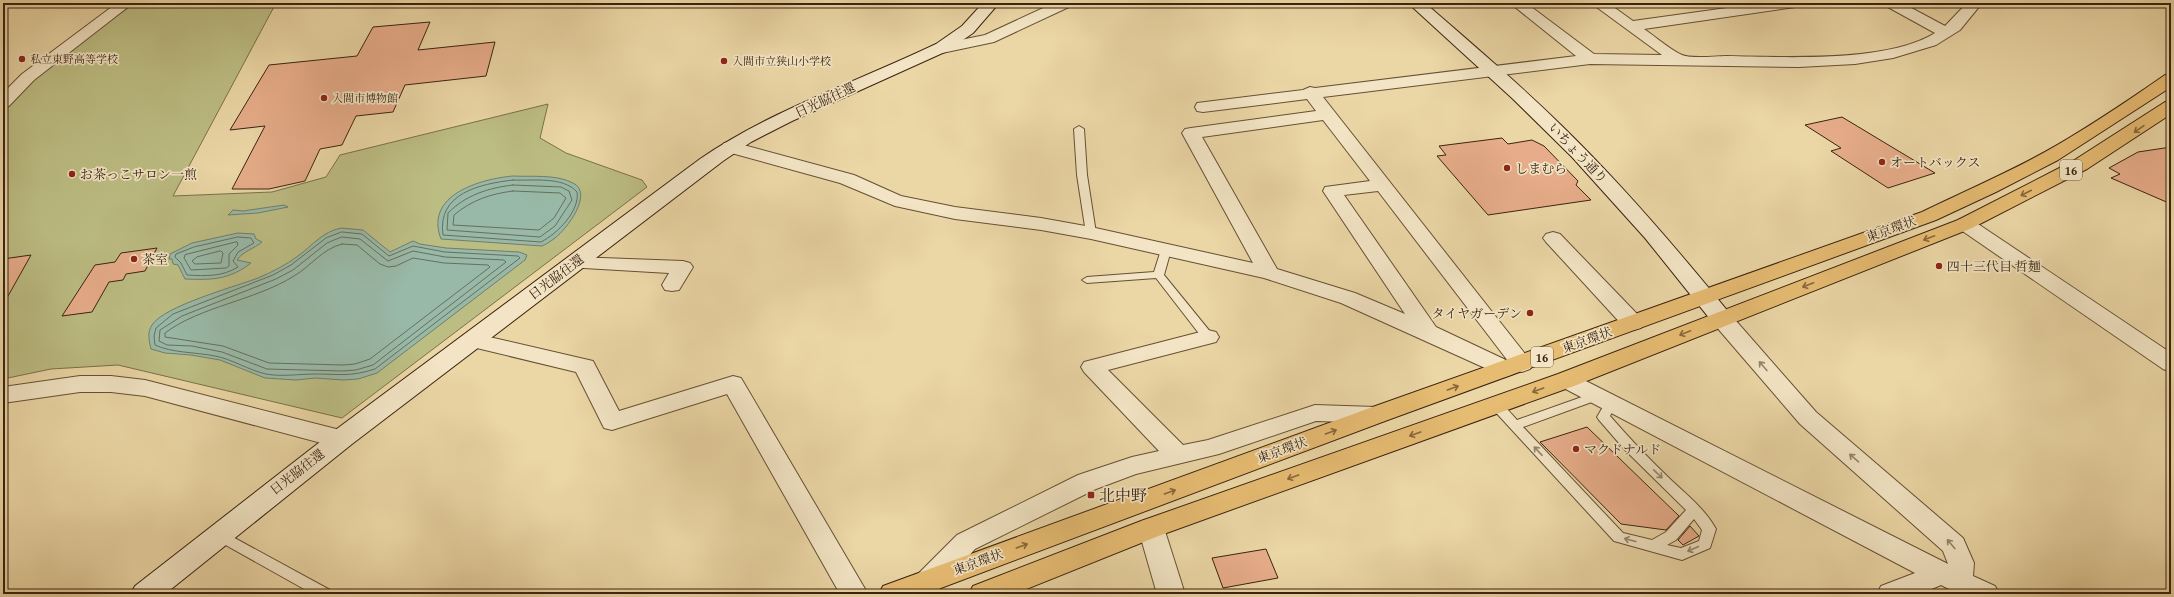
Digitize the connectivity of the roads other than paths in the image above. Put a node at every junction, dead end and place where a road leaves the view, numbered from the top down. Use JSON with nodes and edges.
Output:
{"nodes":[{"id":1,"x":126,"y":3,"type":"edge"},
{"id":2,"x":991,"y":3,"type":"edge"},
{"id":3,"x":1066,"y":3,"type":"edge"},
{"id":4,"x":1416,"y":3,"type":"edge"},
{"id":5,"x":1517,"y":3,"type":"edge"},
{"id":6,"x":1598,"y":3,"type":"edge"},
{"id":7,"x":1795,"y":3,"type":"edge"},
{"id":8,"x":1891,"y":3,"type":"edge"},
{"id":9,"x":1975,"y":3,"type":"edge"},
{"id":10,"x":1631,"y":26,"type":"junction"},
{"id":11,"x":1946,"y":33,"type":"junction"},
{"id":12,"x":942,"y":48,"type":"junction"},
{"id":13,"x":1590,"y":59,"type":"junction"},
{"id":14,"x":1680,"y":61,"type":"junction"},
{"id":15,"x":1492,"y":70,"type":"junction"},
{"id":16,"x":2171,"y":79,"type":"edge"},
{"id":17,"x":1310,"y":92,"type":"junction"},
{"id":18,"x":3,"y":102,"type":"edge"},
{"id":19,"x":1203,"y":106,"type":"dead end"},
{"id":20,"x":2171,"y":106,"type":"edge"},
{"id":21,"x":1328,"y":114,"type":"junction"},
{"id":22,"x":1079,"y":129,"type":"dead end"},
{"id":23,"x":730,"y":147,"type":"junction"},
{"id":24,"x":1383,"y":185,"type":"junction"},
{"id":25,"x":1965,"y":224,"type":"junction"},
{"id":26,"x":1091,"y":233,"type":"junction"},
{"id":27,"x":1553,"y":238,"type":"dead end"},
{"id":28,"x":1166,"y":250,"type":"junction"},
{"id":29,"x":574,"y":263,"type":"junction"},
{"id":30,"x":1269,"y":273,"type":"junction"},
{"id":31,"x":1159,"y":275,"type":"junction"},
{"id":32,"x":1087,"y":280,"type":"dead end"},
{"id":33,"x":672,"y":285,"type":"dead end"},
{"id":34,"x":1704,"y":296,"type":"junction"},
{"id":35,"x":1722,"y":319,"type":"junction"},
{"id":36,"x":1632,"y":323,"type":"junction"},
{"id":37,"x":1428,"y":332,"type":"junction"},
{"id":38,"x":1208,"y":337,"type":"joint"},
{"id":39,"x":472,"y":340,"type":"junction"},
{"id":40,"x":2170,"y":363,"type":"edge"},
{"id":41,"x":1514,"y":367,"type":"junction"},
{"id":42,"x":1566,"y":380,"type":"junction"},
{"id":43,"x":3,"y":394,"type":"edge"},
{"id":44,"x":1604,"y":400,"type":"junction"},
{"id":45,"x":1495,"y":406,"type":"junction"},
{"id":46,"x":1376,"y":415,"type":"junction"},
{"id":47,"x":1514,"y":426,"type":"junction"},
{"id":48,"x":340,"y":439,"type":"junction"},
{"id":49,"x":1178,"y":455,"type":"junction"},
{"id":50,"x":1694,"y":510,"type":"junction"},
{"id":51,"x":1151,"y":528,"type":"junction"},
{"id":52,"x":218,"y":534,"type":"junction"},
{"id":53,"x":1654,"y":546,"type":"junction"},
{"id":54,"x":1951,"y":577,"type":"junction"},
{"id":55,"x":929,"y":580,"type":"junction"},
{"id":56,"x":145,"y":594,"type":"edge"},
{"id":57,"x":325,"y":594,"type":"edge"},
{"id":58,"x":854,"y":594,"type":"edge"},
{"id":59,"x":893,"y":594,"type":"edge"},
{"id":60,"x":983,"y":594,"type":"edge"},
{"id":61,"x":1171,"y":594,"type":"edge"},
{"id":62,"x":1891,"y":594,"type":"edge"},
{"id":63,"x":1985,"y":594,"type":"edge"}],
"edges":[{"from":1,"to":18,"type":"street"},
{"from":2,"to":12,"type":"street","name":"日光脇往還"},
{"from":3,"to":12,"type":"street"},
{"from":4,"to":15,"type":"street","name":"いちょう通り"},
{"from":5,"to":13,"type":"street"},
{"from":6,"to":10,"type":"street"},
{"from":7,"to":10,"type":"street"},
{"from":8,"to":11,"type":"street"},
{"from":9,"to":11,"type":"street"},
{"from":10,"to":14,"type":"street"},
{"from":11,"to":14,"type":"street"},
{"from":12,"to":23,"type":"street","name":"日光脇往還"},
{"from":13,"to":14,"type":"street"},
{"from":13,"to":15,"type":"street"},
{"from":15,"to":17,"type":"street"},
{"from":15,"to":34,"type":"street","name":"いちょう通り"},
{"from":16,"to":34,"type":"highway","name":"東京環状","number":"16"},
{"from":17,"to":19,"type":"street"},
{"from":17,"to":21,"type":"street"},
{"from":20,"to":25,"type":"highway","name":"東京環状","number":"16","one_way":true},
{"from":21,"to":24,"type":"street"},
{"from":21,"to":30,"type":"street"},
{"from":22,"to":26,"type":"lane"},
{"from":23,"to":26,"type":"street"},
{"from":23,"to":29,"type":"street","name":"日光脇往還"},
{"from":24,"to":37,"type":"street"},
{"from":24,"to":41,"type":"street"},
{"from":25,"to":35,"type":"highway","name":"東京環状","number":"16","one_way":true},
{"from":25,"to":40,"type":"street"},
{"from":26,"to":28,"type":"street"},
{"from":27,"to":36,"type":"street"},
{"from":28,"to":30,"type":"street"},
{"from":28,"to":31,"type":"lane"},
{"from":29,"to":33,"type":"street"},
{"from":29,"to":39,"type":"street","name":"日光脇往還"},
{"from":30,"to":37,"type":"street"},
{"from":31,"to":32,"type":"lane"},
{"from":31,"to":38,"type":"lane"},
{"from":34,"to":35,"type":"street","name":"いちょう通り"},
{"from":34,"to":36,"type":"highway","name":"東京環状","number":"16"},
{"from":35,"to":42,"type":"highway","name":"東京環状","number":"16","one_way":true},
{"from":54,"to":35,"type":"street","one_way":true},
{"from":36,"to":41,"type":"highway","name":"東京環状","number":"16"},
{"from":37,"to":41,"type":"street"},
{"from":38,"to":49,"type":"street"},
{"from":39,"to":48,"type":"street","name":"日光脇往還"},
{"from":39,"to":58,"type":"street"},
{"from":46,"to":41,"type":"highway","name":"東京環状","number":"16","one_way":true},
{"from":42,"to":44,"type":"street"},
{"from":42,"to":45,"type":"highway","name":"東京環状","number":"16","one_way":true},
{"from":43,"to":48,"type":"street"},
{"from":44,"to":47,"type":"lane"},
{"from":44,"to":50,"type":"lane","one_way":true},
{"from":44,"to":54,"type":"street"},
{"from":45,"to":47,"type":"lane"},
{"from":45,"to":51,"type":"highway","name":"東京環状","number":"16","one_way":true},
{"from":46,"to":49,"type":"street"},
{"from":55,"to":46,"type":"highway","name":"東京環状","number":"16","one_way":true},
{"from":53,"to":47,"type":"lane","one_way":true},
{"from":48,"to":52,"type":"street","name":"日光脇往還"},
{"from":49,"to":55,"type":"street"},
{"from":50,"to":53,"type":"lane"},
{"from":50,"to":53,"type":"lane","one_way":true},
{"from":51,"to":60,"type":"highway","name":"東京環状","number":"16"},
{"from":51,"to":61,"type":"street"},
{"from":52,"to":56,"type":"street","name":"日光脇往還"},
{"from":52,"to":57,"type":"lane"},
{"from":54,"to":62,"type":"street"},
{"from":54,"to":63,"type":"street"},
{"from":55,"to":59,"type":"highway","name":"東京環状","number":"16"}]}
